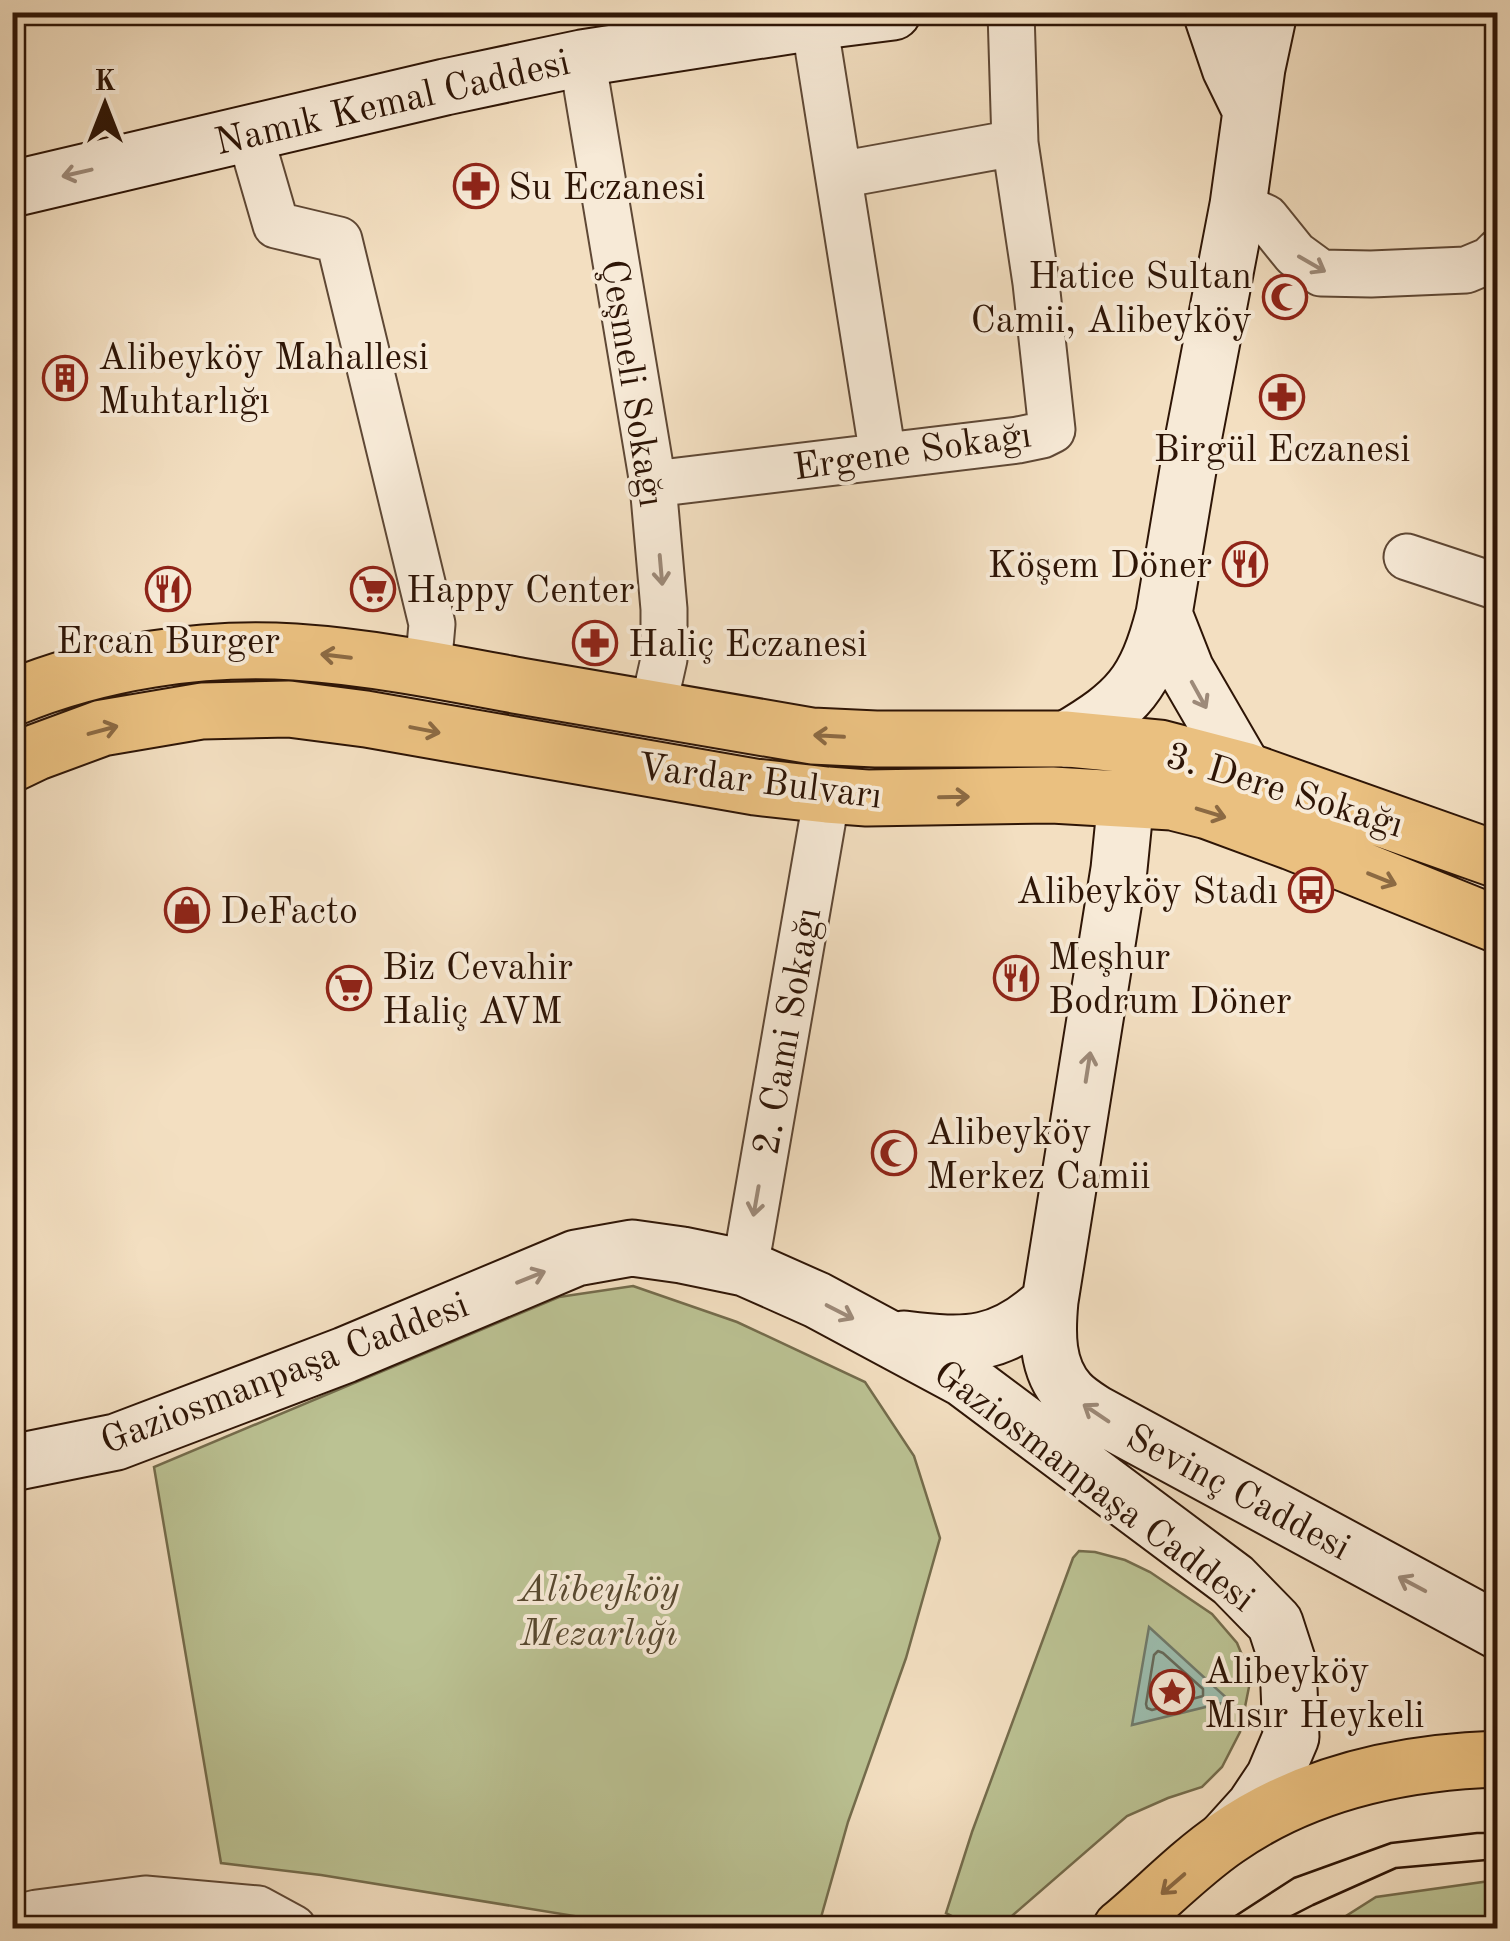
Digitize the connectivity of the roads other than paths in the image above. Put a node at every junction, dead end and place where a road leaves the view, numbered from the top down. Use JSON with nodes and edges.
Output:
{"nodes":[{"id":1,"x":893,"y":12,"type":"edge"},
{"id":2,"x":1011,"y":12,"type":"edge"},
{"id":3,"x":1211,"y":12,"type":"edge"},
{"id":4,"x":1269,"y":12,"type":"edge"},
{"id":5,"x":814,"y":22,"type":"junction"},
{"id":6,"x":659,"y":28,"type":"edge"},
{"id":7,"x":582,"y":58,"type":"junction"},
{"id":8,"x":1250,"y":109,"type":"junction"},
{"id":9,"x":249,"y":132,"type":"junction"},
{"id":10,"x":1014,"y":143,"type":"junction"},
{"id":11,"x":838,"y":175,"type":"junction"},
{"id":12,"x":12,"y":189,"type":"edge"},
{"id":13,"x":1238,"y":205,"type":"junction"},
{"id":14,"x":1498,"y":252,"type":"edge"},
{"id":15,"x":884,"y":456,"type":"junction"},
{"id":16,"x":652,"y":484,"type":"junction"},
{"id":17,"x":1408,"y":557,"type":"dead end"},
{"id":18,"x":1498,"y":586,"type":"edge"},
{"id":19,"x":1164,"y":614,"type":"junction"},
{"id":20,"x":428,"y":669,"type":"junction"},
{"id":21,"x":12,"y":698,"type":"edge"},
{"id":22,"x":653,"y":708,"type":"junction"},
{"id":23,"x":1067,"y":739,"type":"junction"},
{"id":24,"x":1006,"y":740,"type":"junction"},
{"id":25,"x":12,"y":764,"type":"edge"},
{"id":26,"x":1244,"y":770,"type":"junction"},
{"id":27,"x":827,"y":795,"type":"junction"},
{"id":28,"x":1126,"y":799,"type":"junction"},
{"id":29,"x":1292,"y":842,"type":"junction"},
{"id":30,"x":1498,"y":860,"type":"edge"},
{"id":31,"x":1498,"y":925,"type":"edge"},
{"id":32,"x":745,"y":1268,"type":"junction"},
{"id":33,"x":1050,"y":1301,"type":"junction"},
{"id":34,"x":891,"y":1338,"type":"junction"},
{"id":35,"x":12,"y":1463,"type":"edge"},
{"id":36,"x":1498,"y":1631,"type":"edge"},
{"id":37,"x":1498,"y":1759,"type":"edge"},
{"id":38,"x":1347,"y":1782,"type":"junction"},
{"id":39,"x":1498,"y":1787,"type":"edge"},
{"id":40,"x":1224,"y":1840,"type":"junction"},
{"id":41,"x":12,"y":1919,"type":"edge"},
{"id":42,"x":261,"y":1922,"type":"edge"},
{"id":43,"x":1121,"y":1928,"type":"edge"}],
"edges":[{"from":1,"to":5,"type":"main road","name":"Namık Kemal Caddesi"},
{"from":2,"to":10,"type":"street","name":"Ergene Sokağı"},
{"from":3,"to":8,"type":"main road"},
{"from":4,"to":8,"type":"main road"},
{"from":5,"to":6,"type":"main road","name":"Namık Kemal Caddesi"},
{"from":5,"to":11,"type":"street"},
{"from":6,"to":7,"type":"main road","name":"Namık Kemal Caddesi"},
{"from":7,"to":9,"type":"main road","name":"Namık Kemal Caddesi"},
{"from":7,"to":16,"type":"street","name":"Çeşmeli Sokağı"},
{"from":8,"to":13,"type":"main road"},
{"from":9,"to":12,"type":"main road","name":"Namık Kemal Caddesi","one_way":true},
{"from":9,"to":20,"type":"street"},
{"from":10,"to":11,"type":"street"},
{"from":10,"to":15,"type":"street","name":"Ergene Sokağı"},
{"from":11,"to":15,"type":"street"},
{"from":13,"to":14,"type":"street","one_way":true},
{"from":13,"to":19,"type":"main road"},
{"from":15,"to":16,"type":"street","name":"Ergene Sokağı"},
{"from":16,"to":22,"type":"street","name":"Çeşmeli Sokağı","one_way":true},
{"from":17,"to":18,"type":"street"},
{"from":19,"to":23,"type":"main road"},
{"from":19,"to":26,"type":"main road","one_way":true},
{"from":20,"to":21,"type":"main road","name":"Vardar Bulvarı","one_way":true},
{"from":20,"to":22,"type":"main road","name":"Vardar Bulvarı"},
{"from":24,"to":22,"type":"main road","name":"Vardar Bulvarı","one_way":true},
{"from":23,"to":24,"type":"main road","name":"Vardar Bulvarı"},
{"from":23,"to":26,"type":"main road","name":"3. Dere Sokağı"},
{"from":24,"to":28,"type":"main road"},
{"from":25,"to":27,"type":"main road","name":"Vardar Bulvarı","one_way":true},
{"from":26,"to":29,"type":"main road"},
{"from":26,"to":30,"type":"main road","name":"3. Dere Sokağı"},
{"from":27,"to":28,"type":"main road","name":"Vardar Bulvarı","one_way":true},
{"from":27,"to":32,"type":"street","name":"2. Cami Sokağı","one_way":true},
{"from":28,"to":29,"type":"main road","name":"Vardar Bulvarı","one_way":true},
{"from":33,"to":28,"type":"main road","name":"Sevinç Caddesi","one_way":true},
{"from":29,"to":31,"type":"main road","name":"Vardar Bulvarı","one_way":true},
{"from":32,"to":34,"type":"main road","name":"Gaziosmanpaşa Caddesi","one_way":true},
{"from":35,"to":32,"type":"main road","name":"Gaziosmanpaşa Caddesi","one_way":true},
{"from":33,"to":34,"type":"main road"},
{"from":36,"to":33,"type":"main road","name":"Sevinç Caddesi","one_way":true},
{"from":34,"to":40,"type":"main road","name":"Gaziosmanpaşa Caddesi"},
{"from":37,"to":38,"type":"main road"},
{"from":38,"to":39,"type":"main road"},
{"from":38,"to":40,"type":"main road"},
{"from":40,"to":43,"type":"main road","one_way":true},
{"from":41,"to":42,"type":"street"}]}
